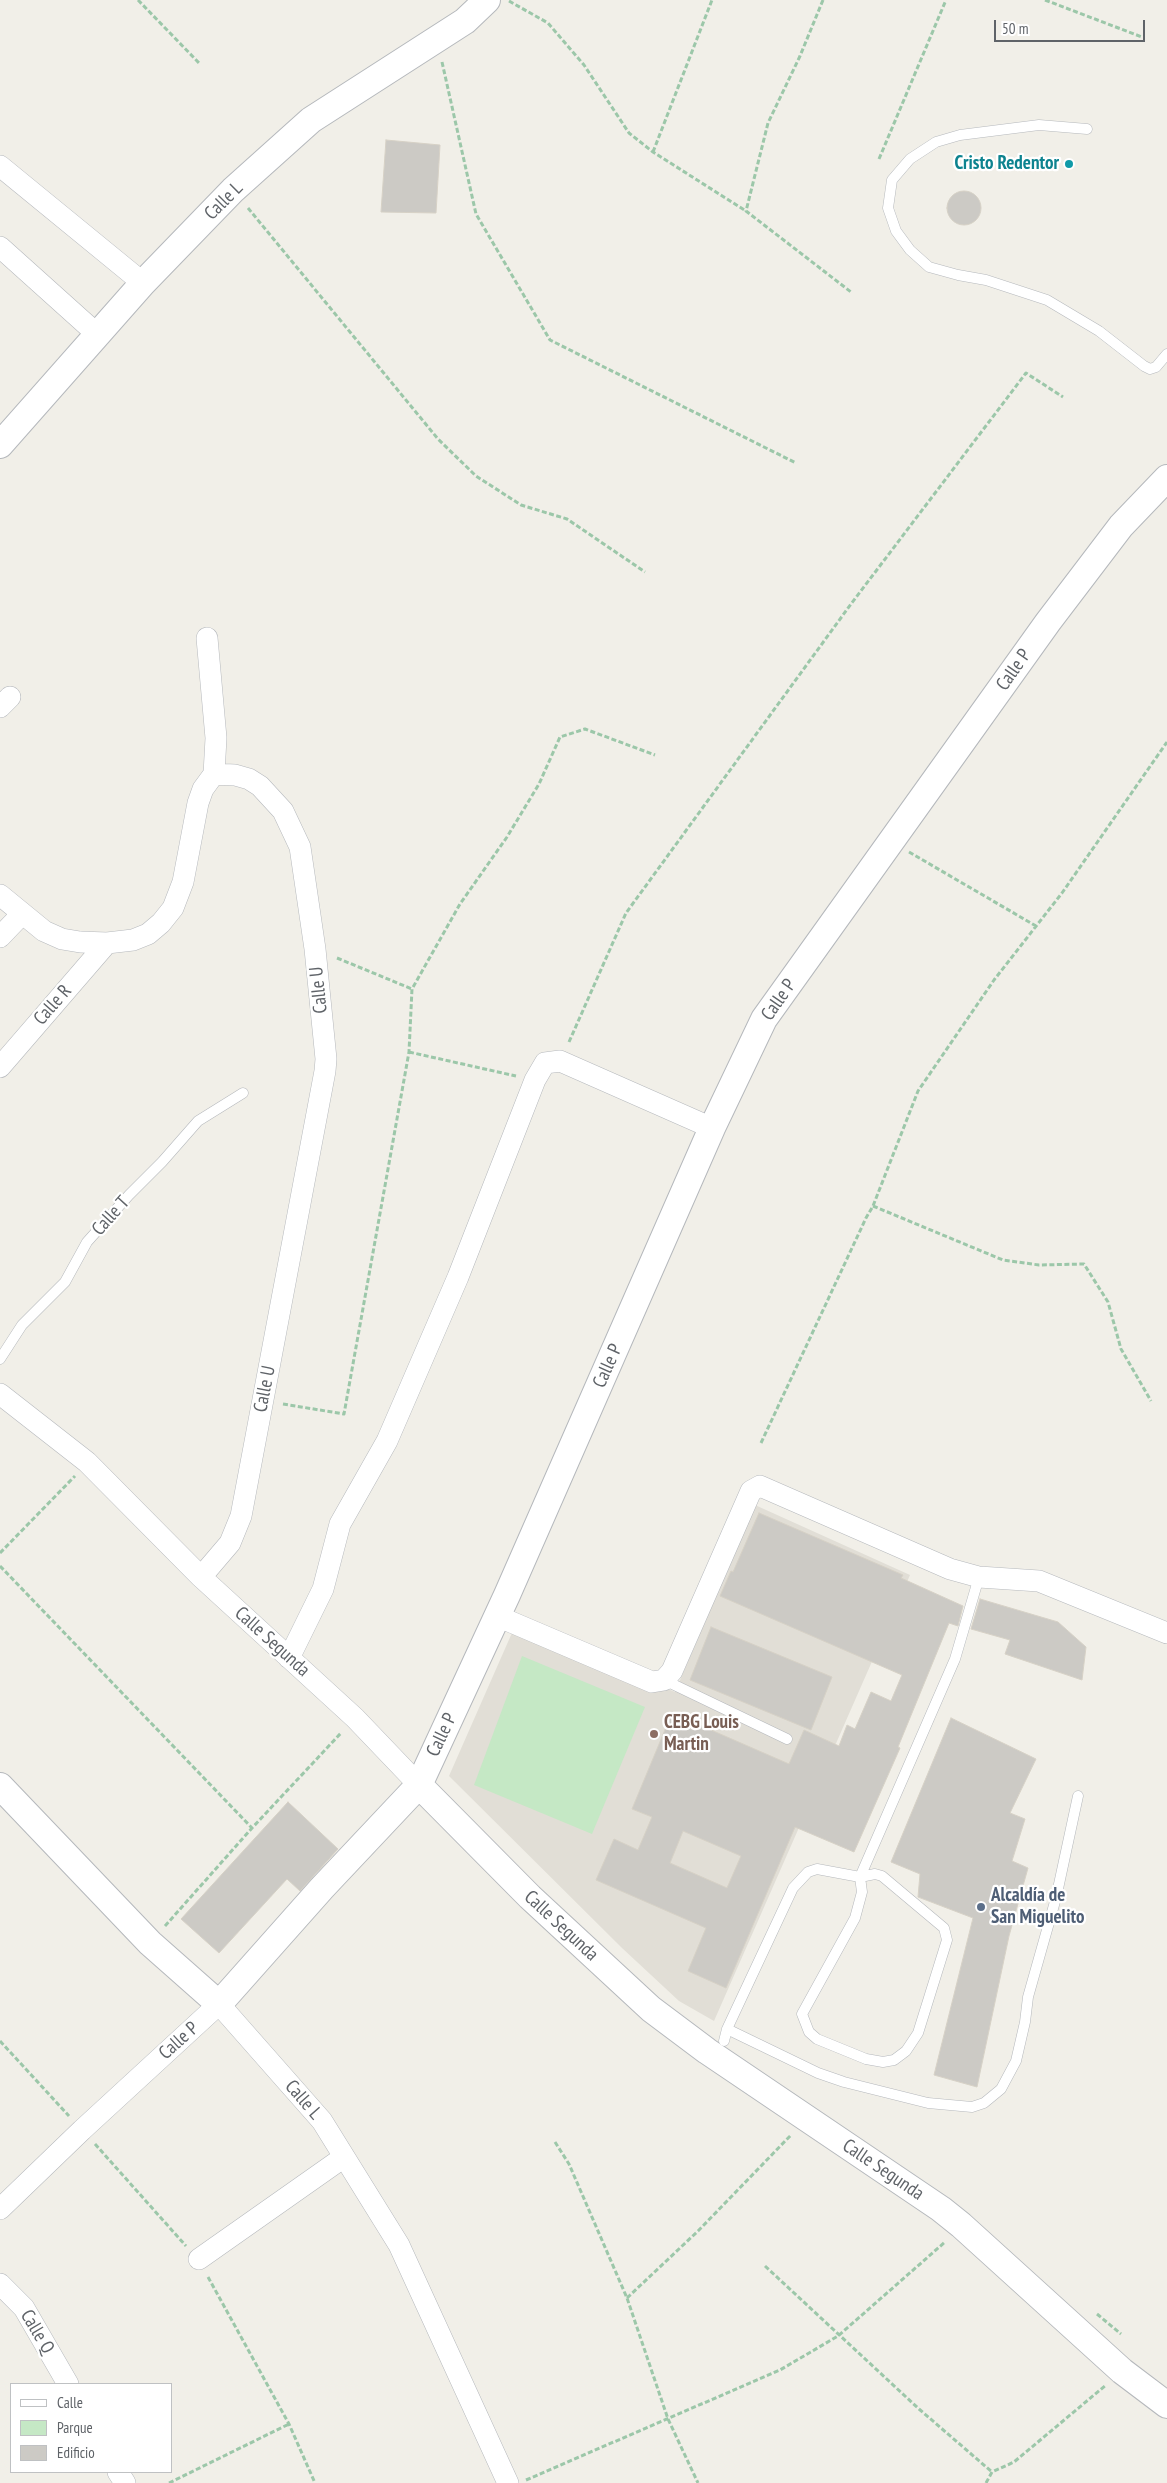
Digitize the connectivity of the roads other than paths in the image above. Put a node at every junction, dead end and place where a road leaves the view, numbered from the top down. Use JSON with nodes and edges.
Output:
{"nodes":[{"id":1,"x":487,"y":0,"type":"edge"},
{"id":2,"x":1087,"y":129,"type":"dead end"},
{"id":3,"x":0,"y":166,"type":"edge"},
{"id":4,"x":0,"y":247,"type":"edge"},
{"id":5,"x":143,"y":283,"type":"junction"},
{"id":6,"x":98,"y":335,"type":"junction"},
{"id":7,"x":1167,"y":354,"type":"edge"},
{"id":8,"x":0,"y":445,"type":"edge"},
{"id":9,"x":1167,"y":478,"type":"edge"},
{"id":10,"x":207,"y":638,"type":"dead end"},
{"id":11,"x":214,"y":774,"type":"junction"},
{"id":12,"x":0,"y":894,"type":"edge"},
{"id":13,"x":22,"y":914,"type":"junction"},
{"id":14,"x":0,"y":937,"type":"edge"},
{"id":15,"x":107,"y":943,"type":"junction"},
{"id":16,"x":0,"y":1067,"type":"edge"},
{"id":17,"x":243,"y":1092,"type":"dead end"},
{"id":18,"x":712,"y":1128,"type":"junction"},
{"id":19,"x":0,"y":1359,"type":"edge"},
{"id":20,"x":0,"y":1394,"type":"edge"},
{"id":21,"x":201,"y":1577,"type":"junction"},
{"id":22,"x":978,"y":1577,"type":"junction"},
{"id":23,"x":497,"y":1616,"type":"junction"},
{"id":24,"x":1167,"y":1633,"type":"edge"},
{"id":25,"x":289,"y":1658,"type":"junction"},
{"id":26,"x":664,"y":1680,"type":"junction"},
{"id":27,"x":787,"y":1739,"type":"dead end"},
{"id":28,"x":419,"y":1785,"type":"junction"},
{"id":29,"x":0,"y":1786,"type":"edge"},
{"id":30,"x":1078,"y":1796,"type":"dead end"},
{"id":31,"x":860,"y":1877,"type":"junction"},
{"id":32,"x":219,"y":2004,"type":"junction"},
{"id":33,"x":727,"y":2028,"type":"junction"},
{"id":34,"x":724,"y":2041,"type":"dead end"},
{"id":35,"x":344,"y":2157,"type":"junction"},
{"id":36,"x":0,"y":2209,"type":"edge"},
{"id":37,"x":199,"y":2259,"type":"road end"},
{"id":38,"x":0,"y":2284,"type":"edge"},
{"id":39,"x":67,"y":2383,"type":"edge"},
{"id":40,"x":1167,"y":2405,"type":"edge"},
{"id":41,"x":508,"y":2483,"type":"edge"}],
"edges":[{"from":1,"to":5,"type":"street","name":"Calle L"},
{"from":2,"to":7,"type":"lane"},
{"from":3,"to":5,"type":"street"},
{"from":4,"to":6,"type":"street"},
{"from":5,"to":6,"type":"street","name":"Calle L"},
{"from":6,"to":8,"type":"street","name":"Calle L"},
{"from":9,"to":18,"type":"street","name":"Calle P"},
{"from":10,"to":11,"type":"street"},
{"from":11,"to":15,"type":"street"},
{"from":11,"to":21,"type":"street","name":"Calle U"},
{"from":12,"to":13,"type":"street"},
{"from":13,"to":14,"type":"street"},
{"from":13,"to":15,"type":"street"},
{"from":15,"to":16,"type":"street","name":"Calle R"},
{"from":17,"to":19,"type":"lane","name":"Calle T"},
{"from":18,"to":23,"type":"street","name":"Calle P"},
{"from":18,"to":25,"type":"street"},
{"from":20,"to":21,"type":"street","name":"Calle Segunda"},
{"from":21,"to":25,"type":"street","name":"Calle Segunda"},
{"from":22,"to":24,"type":"street"},
{"from":22,"to":26,"type":"street"},
{"from":22,"to":31,"type":"lane"},
{"from":23,"to":26,"type":"street"},
{"from":23,"to":28,"type":"street","name":"Calle P"},
{"from":25,"to":28,"type":"street","name":"Calle Segunda"},
{"from":26,"to":27,"type":"lane"},
{"from":28,"to":32,"type":"street","name":"Calle P"},
{"from":28,"to":40,"type":"street","name":"Calle Segunda"},
{"from":29,"to":32,"type":"street","name":"Calle L"},
{"from":30,"to":33,"type":"lane"},
{"from":31,"to":31,"type":"lane"},
{"from":31,"to":33,"type":"lane"},
{"from":32,"to":35,"type":"street","name":"Calle L"},
{"from":32,"to":36,"type":"street","name":"Calle P"},
{"from":33,"to":34,"type":"lane"},
{"from":35,"to":37,"type":"street"},
{"from":35,"to":41,"type":"street","name":"Calle L"},
{"from":38,"to":39,"type":"street","name":"Calle Q"}]}
